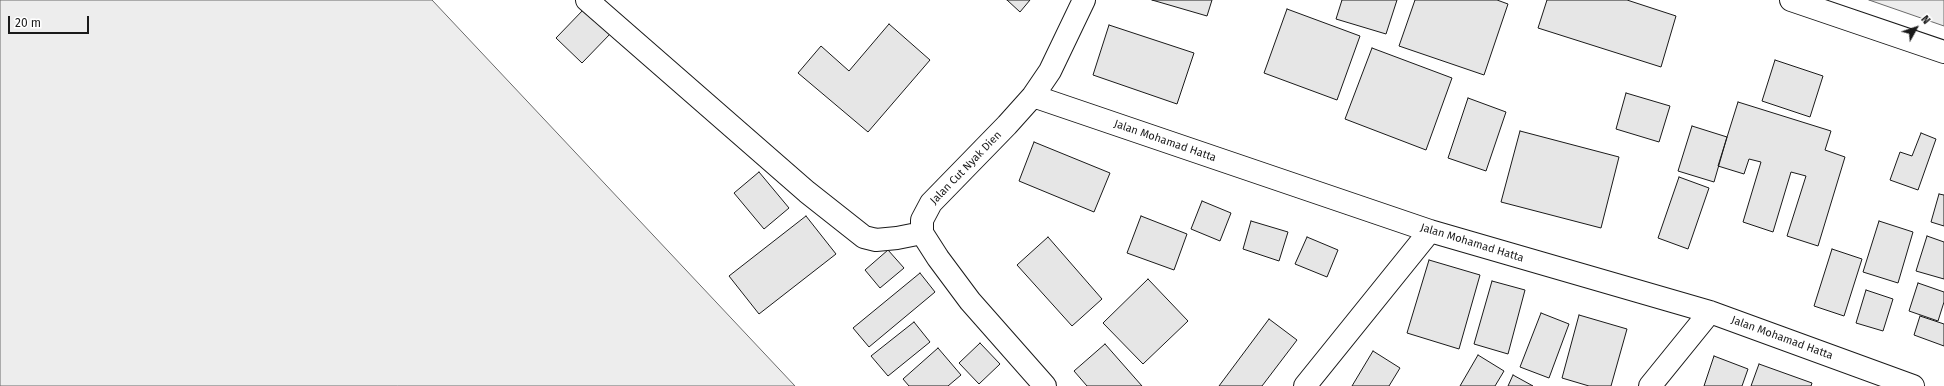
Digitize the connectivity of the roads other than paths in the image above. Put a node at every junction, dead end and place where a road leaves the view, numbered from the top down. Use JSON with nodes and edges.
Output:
{"nodes":[{"id":1,"x":587,"y":0,"type":"edge"},
{"id":2,"x":1084,"y":0,"type":"edge"},
{"id":3,"x":1792,"y":0,"type":"edge"},
{"id":4,"x":1944,"y":52,"type":"edge"},
{"id":5,"x":1033,"y":96,"type":"junction"},
{"id":6,"x":1430,"y":231,"type":"junction"},
{"id":7,"x":922,"y":233,"type":"junction"},
{"id":8,"x":1710,"y":312,"type":"junction"},
{"id":9,"x":1045,"y":386,"type":"edge"},
{"id":10,"x":1305,"y":386,"type":"edge"},
{"id":11,"x":1650,"y":386,"type":"edge"},
{"id":12,"x":1913,"y":386,"type":"edge"}],
"edges":[{"from":1,"to":7,"type":"street"},
{"from":2,"to":5,"type":"street","name":"Jalan Cut Nyak Dien"},
{"from":3,"to":4,"type":"street"},
{"from":5,"to":6,"type":"street","name":"Jalan Mohamad Hatta"},
{"from":5,"to":7,"type":"street","name":"Jalan Cut Nyak Dien"},
{"from":6,"to":8,"type":"street","name":"Jalan Mohamad Hatta"},
{"from":6,"to":10,"type":"street"},
{"from":7,"to":9,"type":"street"},
{"from":8,"to":11,"type":"street"},
{"from":8,"to":12,"type":"street","name":"Jalan Mohamad Hatta"}]}
